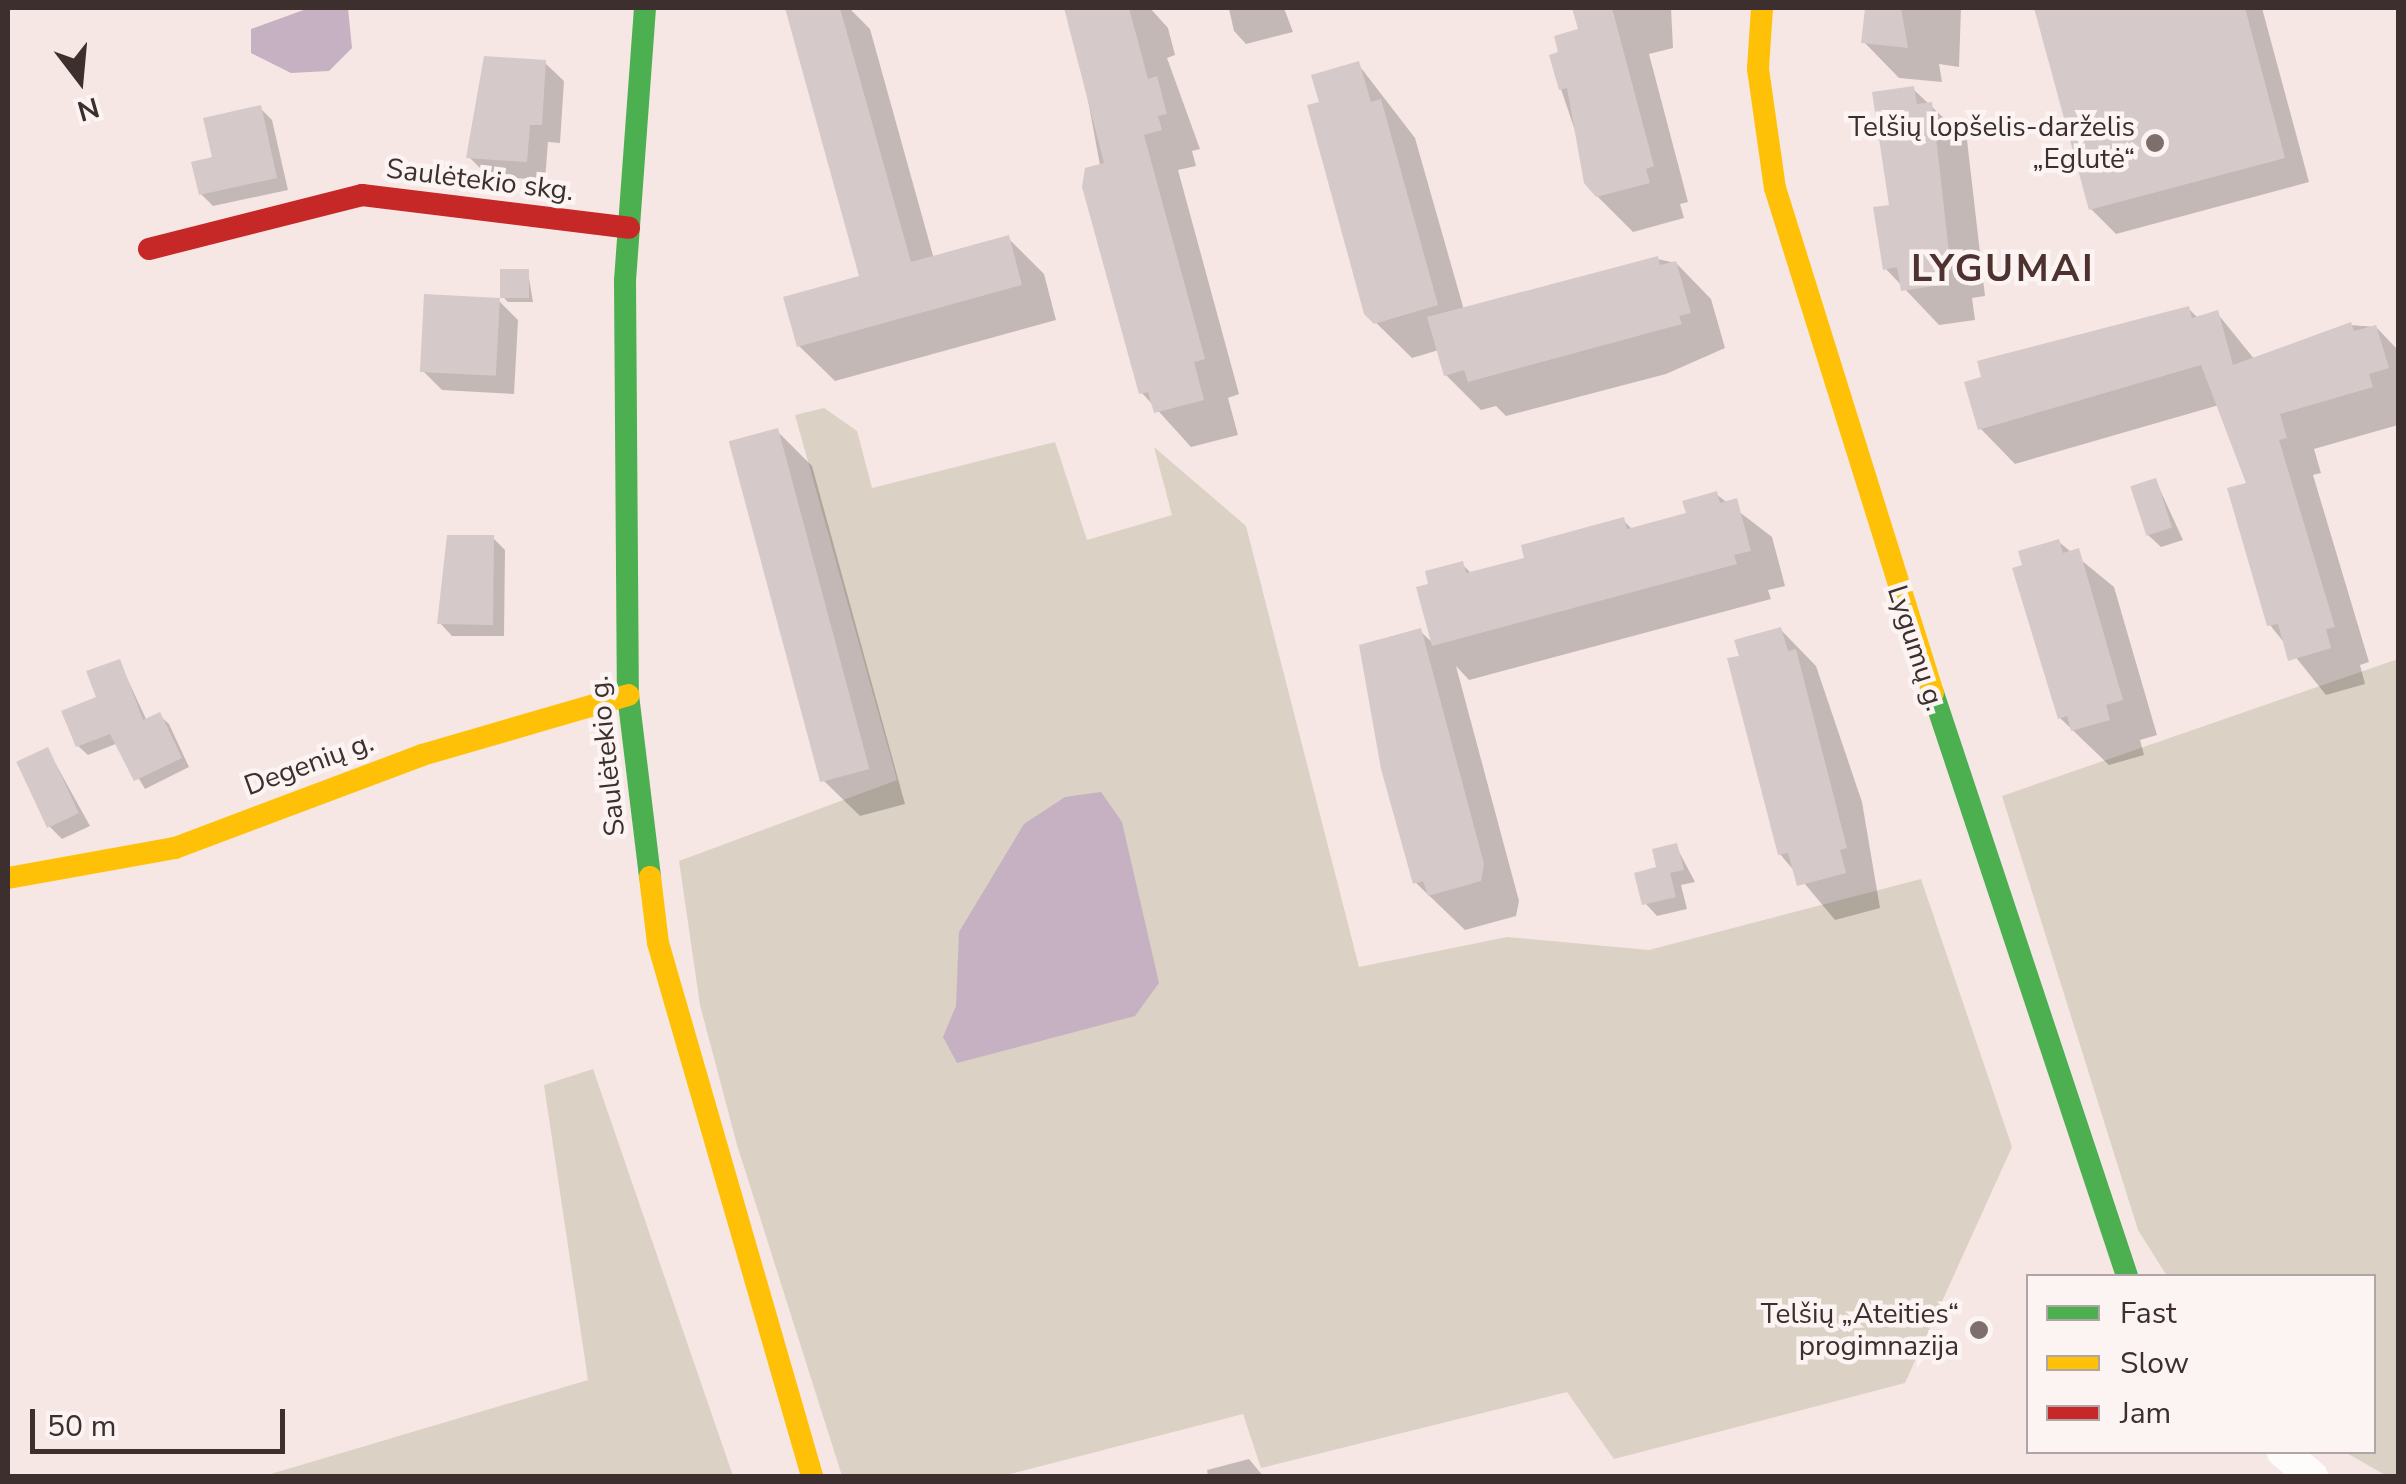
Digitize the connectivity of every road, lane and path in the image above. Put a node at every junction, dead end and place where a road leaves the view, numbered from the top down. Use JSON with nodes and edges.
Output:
{"nodes":[{"id":1,"x":645,"y":8,"type":"edge"},
{"id":2,"x":1762,"y":8,"type":"edge"},
{"id":3,"x":629,"y":228,"type":"junction"},
{"id":4,"x":149,"y":248,"type":"dead end"},
{"id":5,"x":628,"y":695,"type":"junction"},
{"id":6,"x":8,"y":878,"type":"edge"},
{"id":7,"x":2127,"y":1274,"type":"edge"},
{"id":8,"x":2285,"y":1454,"type":"edge"},
{"id":9,"x":812,"y":1476,"type":"edge"},
{"id":10,"x":2312,"y":1476,"type":"edge"}],
"edges":[{"from":1,"to":3,"type":"street","name":"Saulėtekio g."},
{"from":2,"to":7,"type":"street","name":"Lygumų g."},
{"from":3,"to":4,"type":"street","name":"Saulėtekio skg."},
{"from":3,"to":5,"type":"street","name":"Saulėtekio g."},
{"from":5,"to":6,"type":"street","name":"Degenių g."},
{"from":5,"to":9,"type":"street","name":"Saulėtekio g."},
{"from":8,"to":10,"type":"street"}]}
